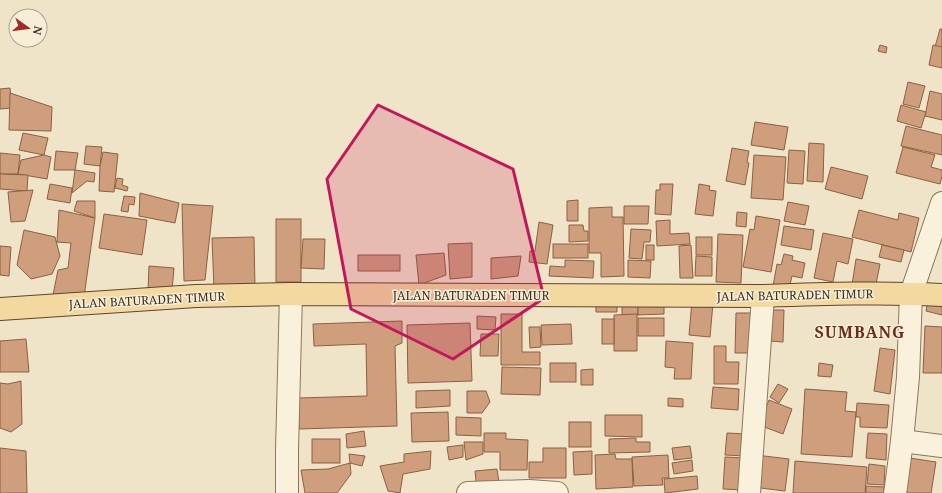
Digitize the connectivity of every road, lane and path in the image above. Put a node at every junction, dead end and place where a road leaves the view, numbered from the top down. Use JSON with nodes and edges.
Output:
{"nodes":[{"id":1,"x":942,"y":203,"type":"edge"},
{"id":2,"x":291,"y":294,"type":"junction"},
{"id":3,"x":911,"y":294,"type":"junction"},
{"id":4,"x":942,"y":295,"type":"edge"},
{"id":5,"x":763,"y":296,"type":"junction"},
{"id":6,"x":0,"y":309,"type":"edge"},
{"id":7,"x":902,"y":442,"type":"junction"},
{"id":8,"x":942,"y":446,"type":"edge"},
{"id":9,"x":287,"y":493,"type":"edge"},
{"id":10,"x":468,"y":493,"type":"edge"},
{"id":11,"x":557,"y":493,"type":"edge"},
{"id":12,"x":749,"y":493,"type":"edge"},
{"id":13,"x":895,"y":493,"type":"edge"}],
"edges":[{"from":1,"to":3,"type":"street"},
{"from":2,"to":5,"type":"main road","name":"JALAN BATURADEN TIMUR"},
{"from":2,"to":6,"type":"main road","name":"JALAN BATURADEN TIMUR"},
{"from":2,"to":9,"type":"street"},
{"from":3,"to":4,"type":"main road","name":"JALAN BATURADEN TIMUR"},
{"from":3,"to":5,"type":"main road","name":"JALAN BATURADEN TIMUR"},
{"from":3,"to":7,"type":"street"},
{"from":5,"to":12,"type":"street"},
{"from":7,"to":8,"type":"street"},
{"from":7,"to":13,"type":"street"},
{"from":10,"to":11,"type":"street"}]}
